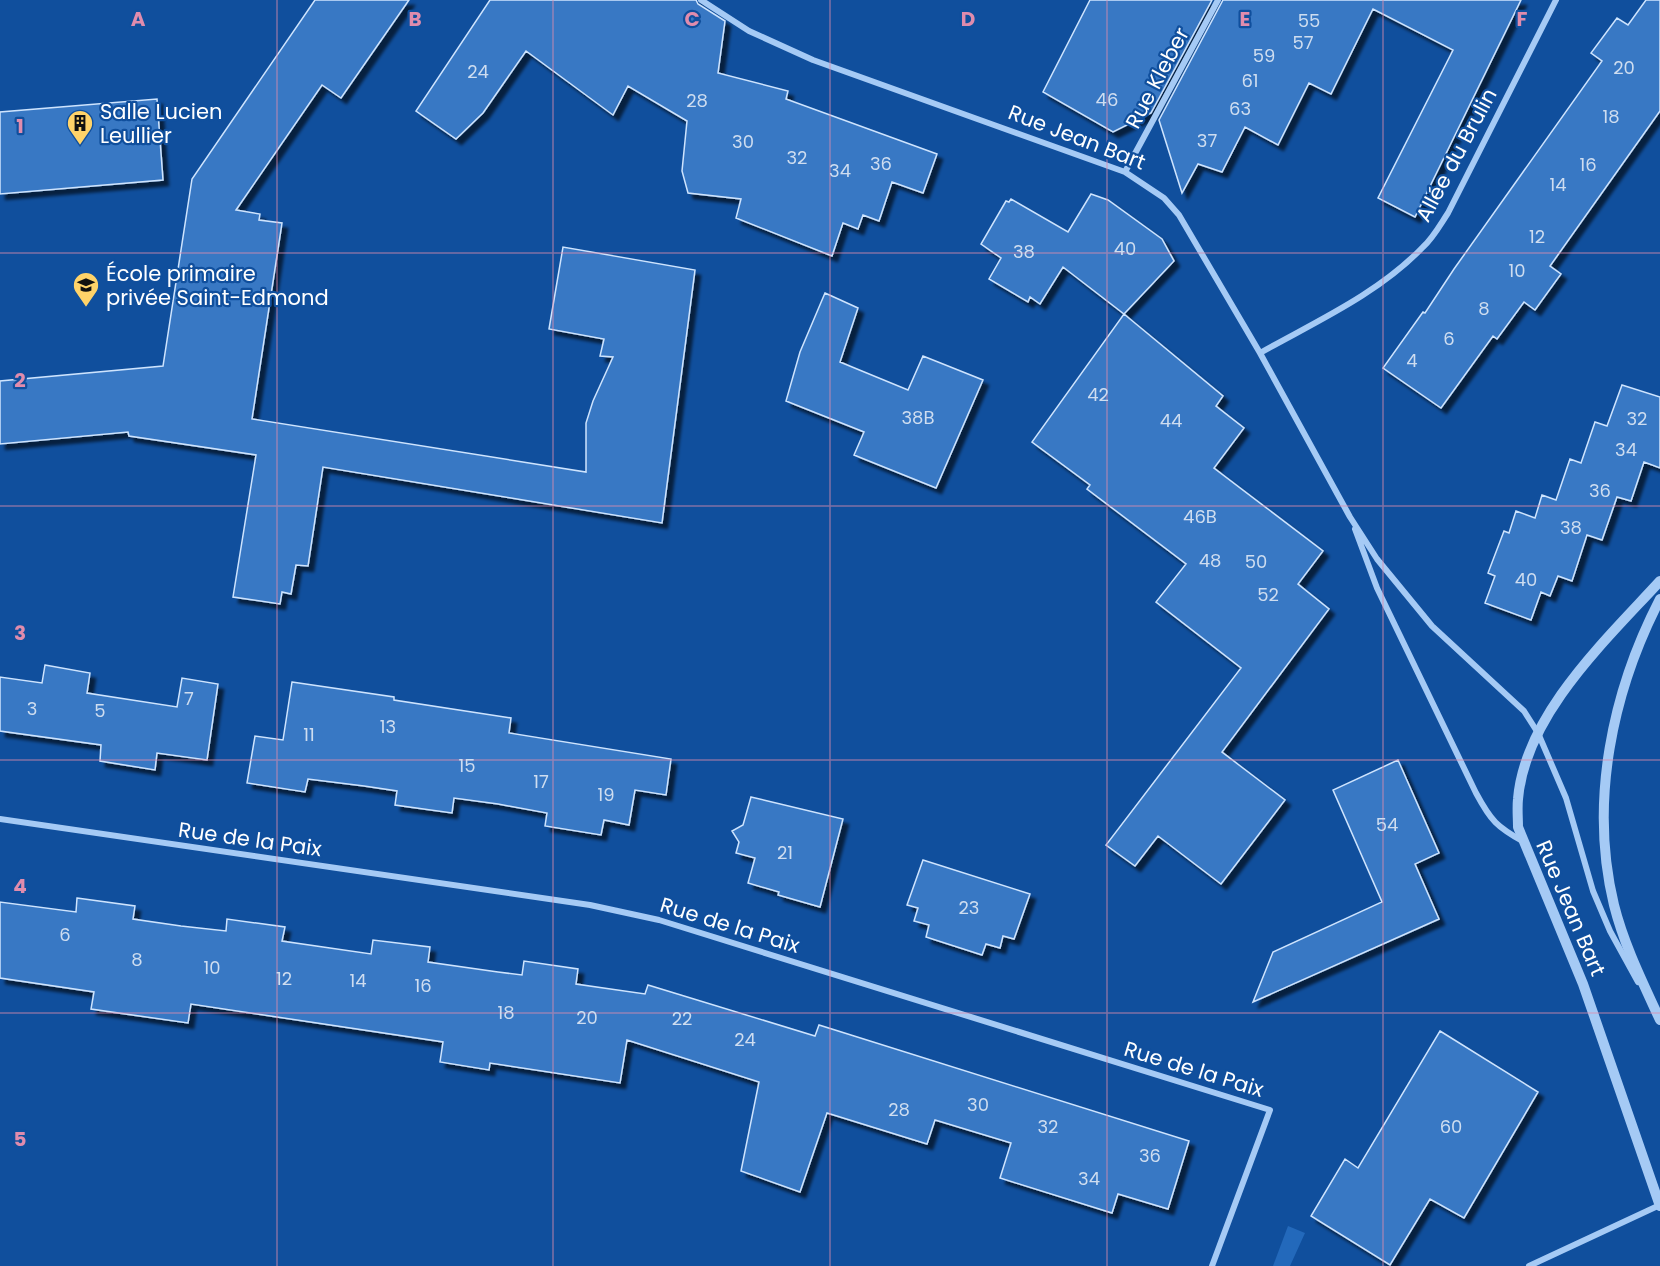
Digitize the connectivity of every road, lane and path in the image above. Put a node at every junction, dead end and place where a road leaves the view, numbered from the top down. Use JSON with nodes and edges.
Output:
{"nodes":[{"id":1,"x":701,"y":0,"type":"edge"},
{"id":2,"x":1218,"y":0,"type":"edge"},
{"id":3,"x":1556,"y":0,"type":"edge"},
{"id":4,"x":1125,"y":172,"type":"junction"},
{"id":5,"x":1260,"y":352,"type":"junction"},
{"id":6,"x":1350,"y":517,"type":"junction"},
{"id":7,"x":1660,"y":581,"type":"edge"},
{"id":8,"x":1660,"y":599,"type":"edge"},
{"id":9,"x":1538,"y":733,"type":"junction"},
{"id":10,"x":0,"y":819,"type":"edge"},
{"id":11,"x":1524,"y":842,"type":"junction"},
{"id":12,"x":1652,"y":1003,"type":"junction"},
{"id":13,"x":1660,"y":1020,"type":"edge"},
{"id":14,"x":1660,"y":1205,"type":"edge"},
{"id":15,"x":1212,"y":1266,"type":"edge"},
{"id":16,"x":1529,"y":1266,"type":"edge"}],
"edges":[{"from":1,"to":4,"type":"street","name":"Rue Jean Bart"},
{"from":2,"to":4,"type":"street","name":"Rue Kleber"},
{"from":3,"to":5,"type":"street","name":"Allée du Brulin"},
{"from":4,"to":5,"type":"street","name":"Rue Jean Bart"},
{"from":5,"to":6,"type":"street","name":"Rue Jean Bart"},
{"from":6,"to":9,"type":"street","name":"Rue Jean Bart"},
{"from":6,"to":11,"type":"street","name":"Rue Jean Bart"},
{"from":7,"to":9,"type":"street"},
{"from":8,"to":12,"type":"street"},
{"from":9,"to":11,"type":"street"},
{"from":9,"to":12,"type":"street","name":"Rue Jean Bart"},
{"from":10,"to":15,"type":"street","name":"Rue de la Paix"},
{"from":11,"to":14,"type":"street","name":"Rue Jean Bart"},
{"from":12,"to":13,"type":"street","name":"Rue Jean Bart"},
{"from":14,"to":16,"type":"street"}]}
